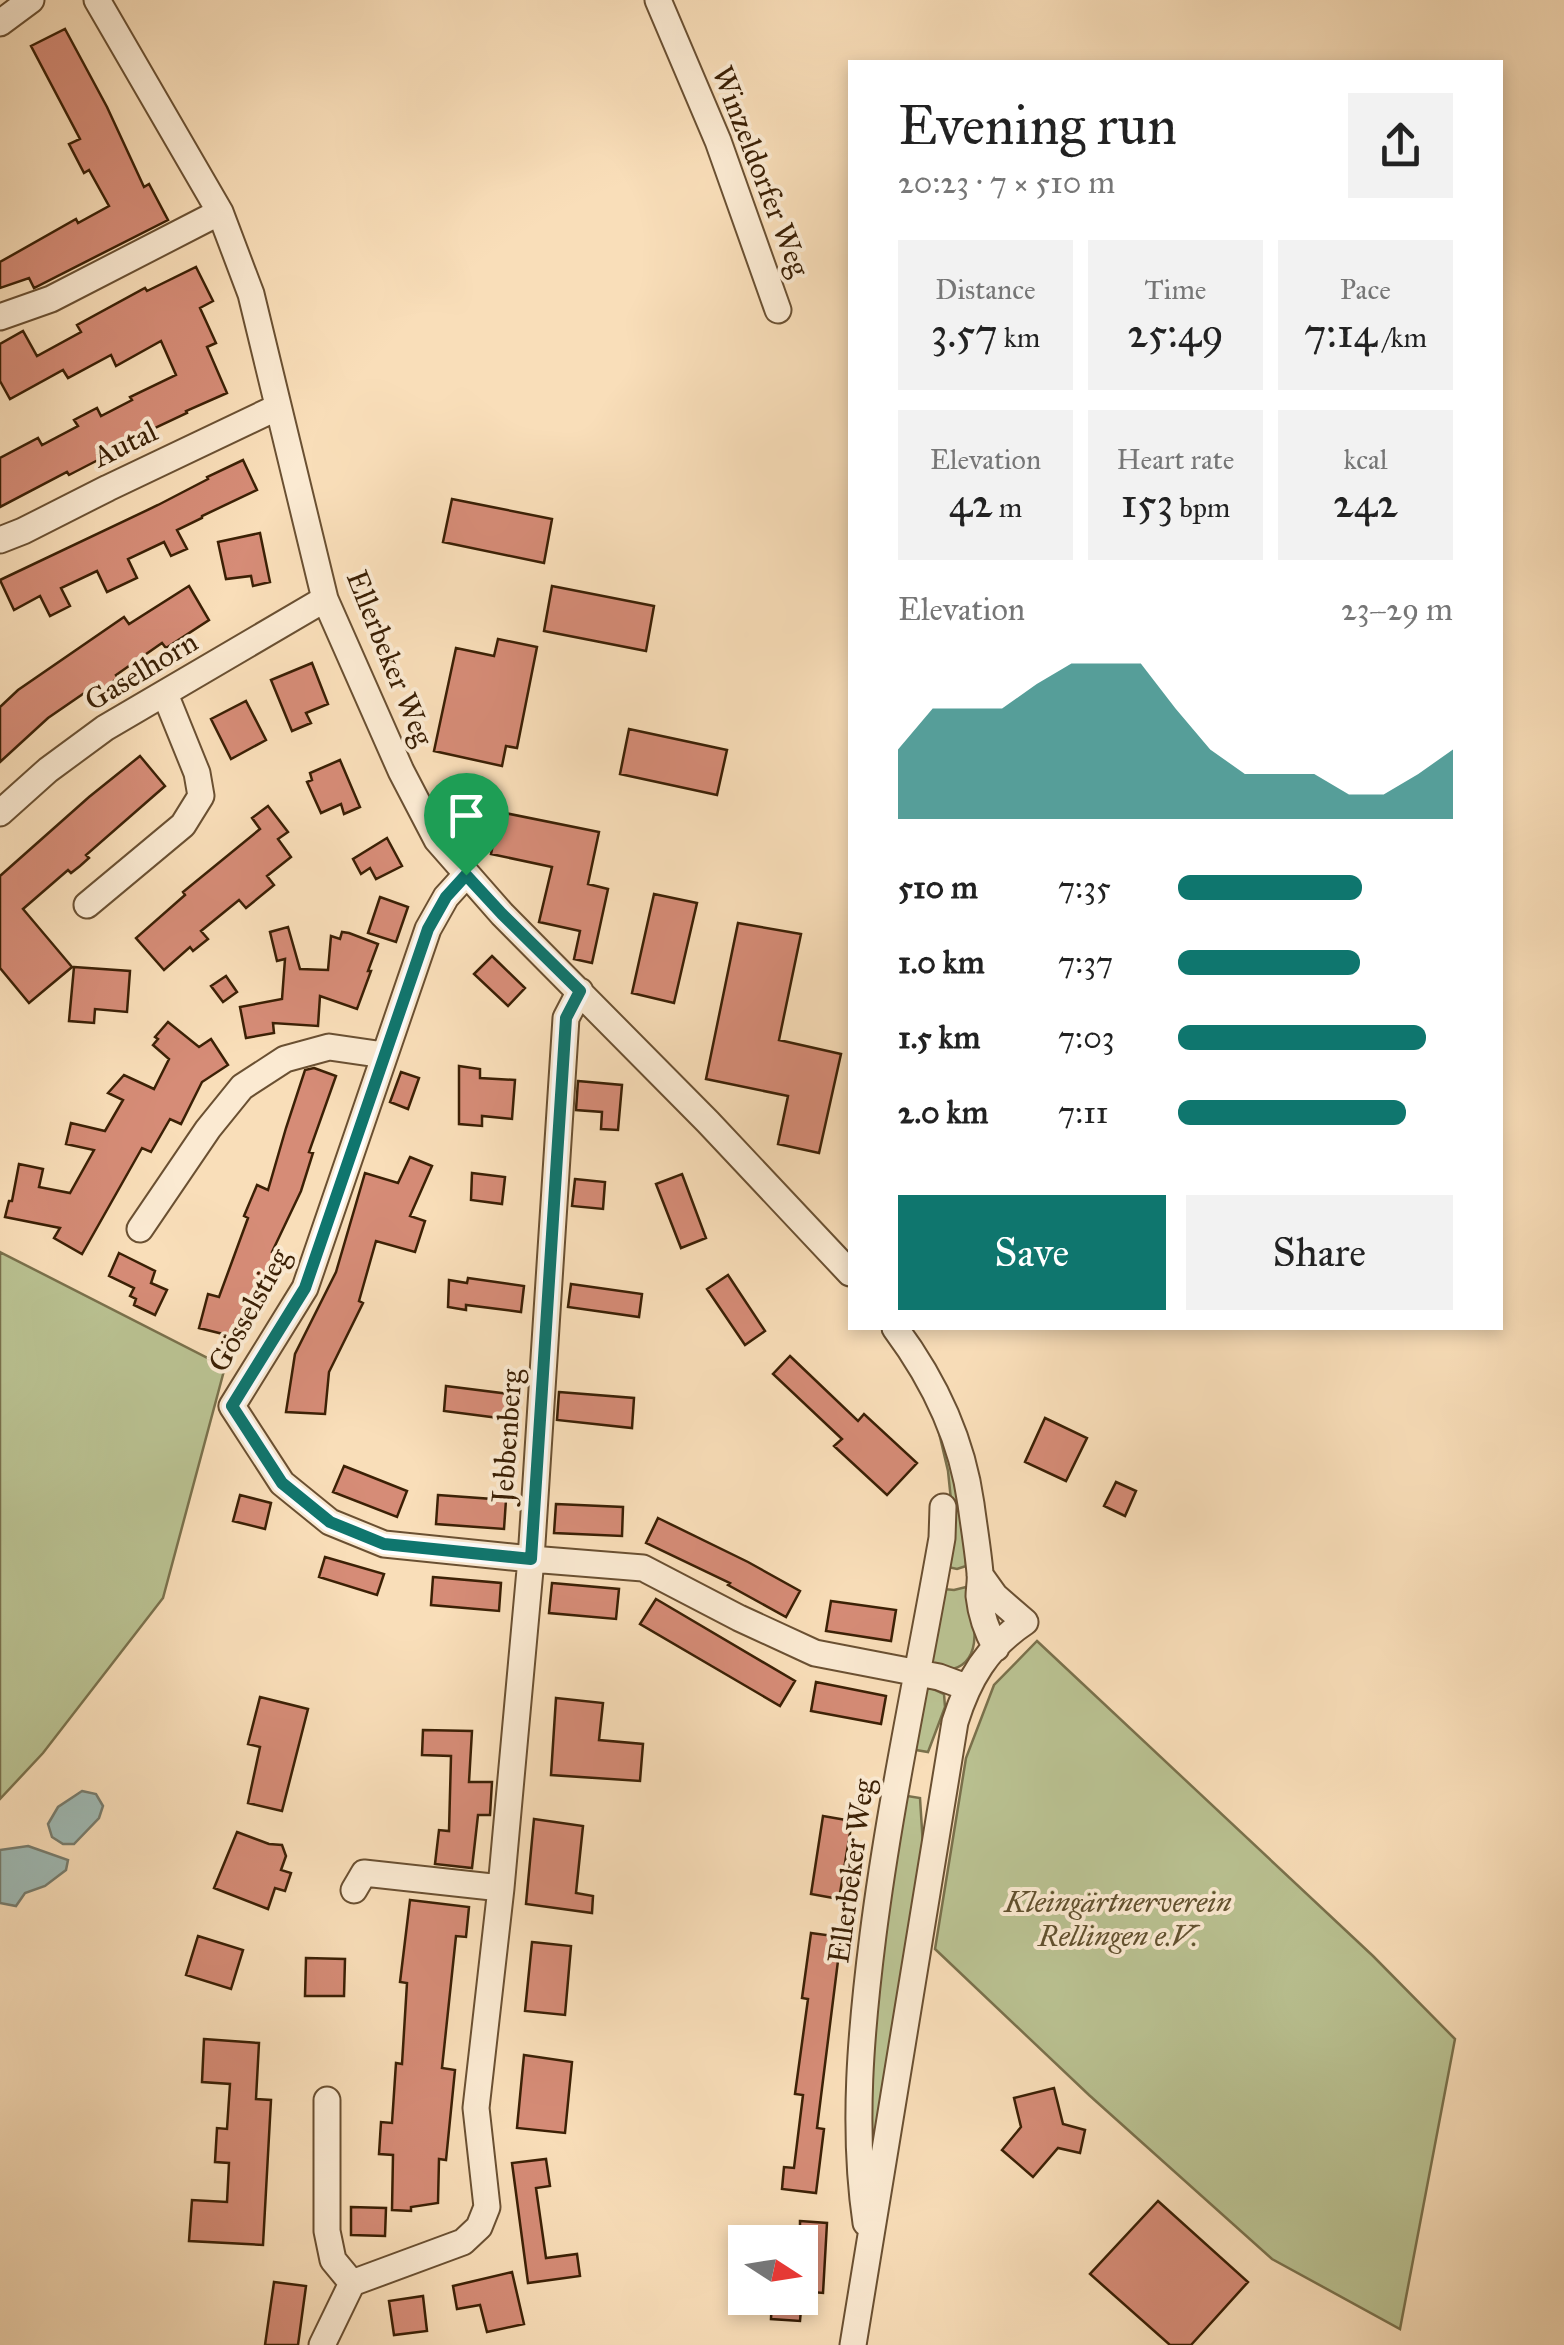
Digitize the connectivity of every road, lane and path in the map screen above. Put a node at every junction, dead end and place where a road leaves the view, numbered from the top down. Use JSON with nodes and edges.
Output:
{"nodes":[{"id":1,"x":32,"y":0,"type":"edge"},
{"id":2,"x":98,"y":0,"type":"edge"},
{"id":3,"x":658,"y":0,"type":"edge"},
{"id":4,"x":0,"y":23,"type":"edge"},
{"id":5,"x":220,"y":212,"type":"junction"},
{"id":6,"x":778,"y":310,"type":"dead end"},
{"id":7,"x":0,"y":317,"type":"edge"},
{"id":8,"x":278,"y":407,"type":"junction"},
{"id":9,"x":0,"y":540,"type":"edge"},
{"id":10,"x":326,"y":599,"type":"junction"},
{"id":11,"x":165,"y":694,"type":"junction"},
{"id":12,"x":0,"y":813,"type":"edge"},
{"id":13,"x":466,"y":875,"type":"junction"},
{"id":14,"x":87,"y":905,"type":"dead end"},
{"id":15,"x":580,"y":991,"type":"junction"},
{"id":16,"x":384,"y":1055,"type":"junction"},
{"id":17,"x":140,"y":1229,"type":"dead end"},
{"id":18,"x":848,"y":1271,"type":"edge"},
{"id":19,"x":896,"y":1330,"type":"edge"},
{"id":20,"x":943,"y":1506,"type":"dead end"},
{"id":21,"x":531,"y":1559,"type":"junction"},
{"id":22,"x":980,"y":1575,"type":"junction"},
{"id":23,"x":996,"y":1648,"type":"junction"},
{"id":24,"x":916,"y":1673,"type":"junction"},
{"id":25,"x":966,"y":1687,"type":"junction"},
{"id":26,"x":360,"y":1877,"type":"dead end"},
{"id":27,"x":501,"y":1888,"type":"junction"},
{"id":28,"x":327,"y":2100,"type":"dead end"},
{"id":29,"x":869,"y":2248,"type":"junction"},
{"id":30,"x":352,"y":2283,"type":"junction"},
{"id":31,"x":322,"y":2345,"type":"edge"},
{"id":32,"x":852,"y":2345,"type":"edge"}],
"edges":[{"from":1,"to":4,"type":"street"},
{"from":2,"to":5,"type":"street","name":"Ellerbeker Weg"},
{"from":3,"to":6,"type":"street","name":"Winzeldorfer Weg"},
{"from":5,"to":7,"type":"street"},
{"from":5,"to":8,"type":"street","name":"Ellerbeker Weg"},
{"from":8,"to":9,"type":"street","name":"Autal"},
{"from":8,"to":10,"type":"street","name":"Ellerbeker Weg"},
{"from":10,"to":11,"type":"street","name":"Gaselhorn"},
{"from":10,"to":13,"type":"street","name":"Ellerbeker Weg"},
{"from":11,"to":12,"type":"street","name":"Gaselhorn"},
{"from":11,"to":14,"type":"street"},
{"from":13,"to":15,"type":"street","name":"Ellerbeker Weg"},
{"from":13,"to":16,"type":"street","name":"Gösselstieg"},
{"from":15,"to":18,"type":"street","name":"Ellerbeker Weg"},
{"from":15,"to":21,"type":"street","name":"Jebbenberg"},
{"from":16,"to":17,"type":"street"},
{"from":16,"to":21,"type":"street","name":"Gösselstieg"},
{"from":19,"to":22,"type":"street"},
{"from":20,"to":24,"type":"street","name":"Ellerbeker Weg"},
{"from":21,"to":24,"type":"street","name":"Gösselstieg"},
{"from":21,"to":27,"type":"street","name":"Jebbenberg"},
{"from":22,"to":23,"type":"street"},
{"from":22,"to":23,"type":"street","name":"Ellerbeker Weg"},
{"from":23,"to":25,"type":"street","name":"Ellerbeker Weg"},
{"from":24,"to":25,"type":"street","name":"Gösselstieg"},
{"from":24,"to":29,"type":"street","name":"Ellerbeker Weg"},
{"from":25,"to":29,"type":"street","name":"Ellerbeker Weg"},
{"from":26,"to":27,"type":"street"},
{"from":27,"to":30,"type":"street","name":"Jebbenberg"},
{"from":28,"to":30,"type":"street"},
{"from":29,"to":32,"type":"street","name":"Ellerbeker Weg"},
{"from":30,"to":31,"type":"street"}]}
